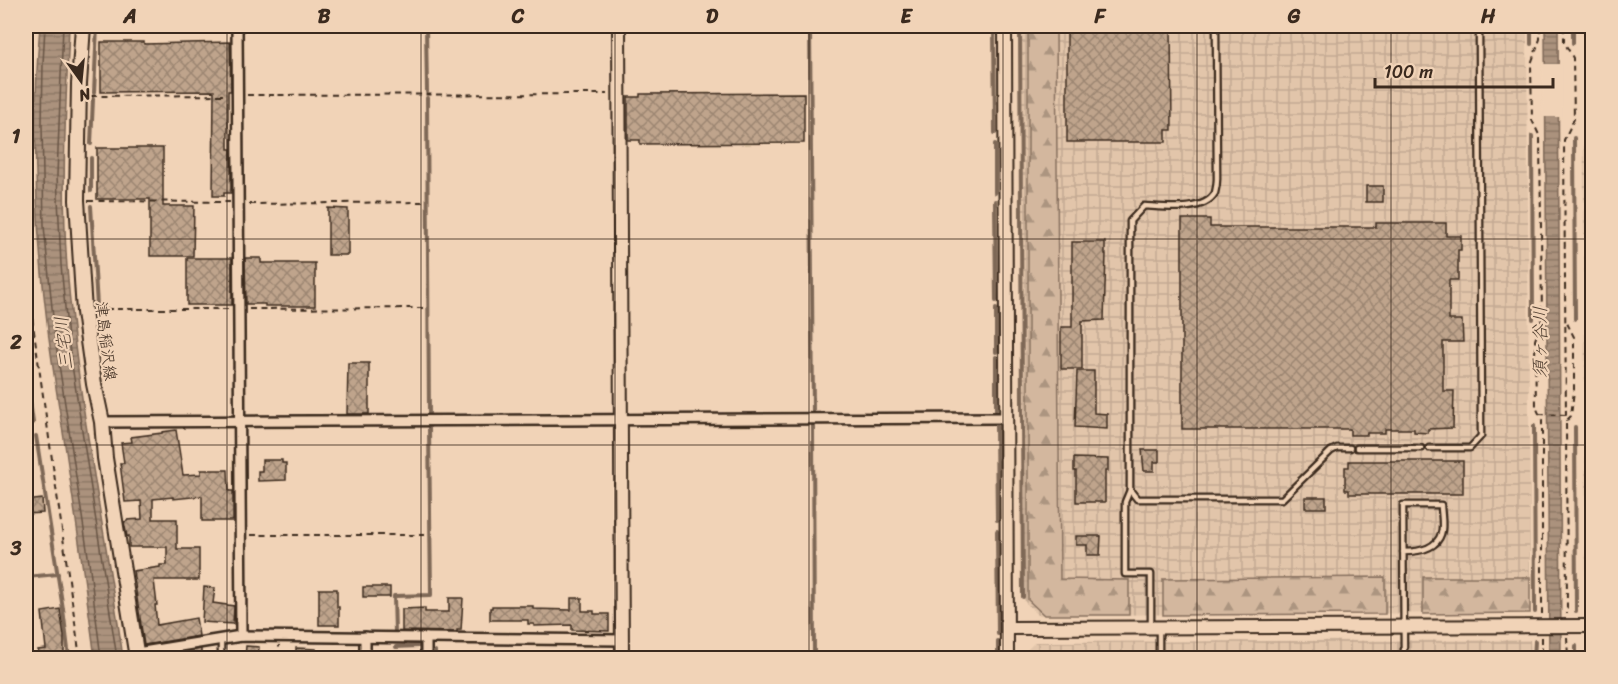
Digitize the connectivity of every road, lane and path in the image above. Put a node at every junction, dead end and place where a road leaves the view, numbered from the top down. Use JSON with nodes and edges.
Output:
{"nodes":[{"id":1,"x":28,"y":26,"type":"edge"},
{"id":2,"x":83,"y":26,"type":"edge"},
{"id":3,"x":237,"y":26,"type":"edge"},
{"id":4,"x":619,"y":26,"type":"edge"},
{"id":5,"x":1005,"y":26,"type":"edge"},
{"id":6,"x":1215,"y":26,"type":"edge"},
{"id":7,"x":1479,"y":26,"type":"edge"},
{"id":8,"x":1540,"y":26,"type":"edge"},
{"id":9,"x":1564,"y":26,"type":"edge"},
{"id":10,"x":26,"y":74,"type":"edge"},
{"id":11,"x":619,"y":94,"type":"junction"},
{"id":12,"x":238,"y":95,"type":"junction"},
{"id":13,"x":79,"y":96,"type":"junction"},
{"id":14,"x":26,"y":151,"type":"edge"},
{"id":15,"x":77,"y":200,"type":"junction"},
{"id":16,"x":423,"y":202,"type":"dead end"},
{"id":17,"x":238,"y":203,"type":"junction"},
{"id":18,"x":423,"y":308,"type":"dead end"},
{"id":19,"x":239,"y":309,"type":"junction"},
{"id":20,"x":84,"y":312,"type":"junction"},
{"id":21,"x":1566,"y":321,"type":"junction"},
{"id":22,"x":1539,"y":414,"type":"junction"},
{"id":23,"x":1565,"y":415,"type":"junction"},
{"id":24,"x":1006,"y":418,"type":"junction"},
{"id":25,"x":621,"y":419,"type":"junction"},
{"id":26,"x":240,"y":421,"type":"junction"},
{"id":27,"x":1566,"y":421,"type":"junction"},
{"id":28,"x":102,"y":422,"type":"junction"},
{"id":29,"x":1350,"y":448,"type":"dead end"},
{"id":30,"x":1357,"y":448,"type":"dead end"},
{"id":31,"x":1421,"y":448,"type":"dead end"},
{"id":32,"x":1429,"y":448,"type":"dead end"},
{"id":33,"x":36,"y":466,"type":"dead end"},
{"id":34,"x":26,"y":467,"type":"edge"},
{"id":35,"x":1130,"y":490,"type":"junction"},
{"id":36,"x":426,"y":535,"type":"dead end"},
{"id":37,"x":241,"y":536,"type":"junction"},
{"id":38,"x":1403,"y":552,"type":"junction"},
{"id":39,"x":1404,"y":626,"type":"junction"},
{"id":40,"x":1543,"y":626,"type":"junction"},
{"id":41,"x":1567,"y":626,"type":"junction"},
{"id":42,"x":1593,"y":626,"type":"edge"},
{"id":43,"x":1155,"y":627,"type":"junction"},
{"id":44,"x":1007,"y":628,"type":"junction"},
{"id":45,"x":242,"y":636,"type":"junction"},
{"id":46,"x":365,"y":637,"type":"junction"},
{"id":47,"x":426,"y":638,"type":"junction"},
{"id":48,"x":221,"y":640,"type":"junction"},
{"id":49,"x":622,"y":640,"type":"junction"},
{"id":50,"x":137,"y":656,"type":"edge"},
{"id":51,"x":80,"y":658,"type":"edge"},
{"id":52,"x":221,"y":658,"type":"edge"},
{"id":53,"x":365,"y":658,"type":"edge"},
{"id":54,"x":426,"y":658,"type":"edge"},
{"id":55,"x":622,"y":658,"type":"edge"},
{"id":56,"x":1007,"y":658,"type":"edge"},
{"id":57,"x":1159,"y":658,"type":"edge"},
{"id":58,"x":1404,"y":658,"type":"edge"},
{"id":59,"x":1542,"y":658,"type":"edge"},
{"id":60,"x":1568,"y":658,"type":"edge"}],
"edges":[{"from":1,"to":10,"type":"path"},
{"from":2,"to":13,"type":"main road","name":"津島稲沢線"},
{"from":3,"to":12,"type":"street"},
{"from":4,"to":11,"type":"street"},
{"from":5,"to":24,"type":"street"},
{"from":6,"to":35,"type":"lane"},
{"from":7,"to":32,"type":"lane"},
{"from":8,"to":22,"type":"path"},
{"from":9,"to":21,"type":"path"},
{"from":11,"to":12,"type":"path"},
{"from":11,"to":25,"type":"street"},
{"from":12,"to":13,"type":"path"},
{"from":12,"to":17,"type":"street"},
{"from":13,"to":15,"type":"main road","name":"津島稲沢線"},
{"from":14,"to":51,"type":"path"},
{"from":15,"to":17,"type":"path"},
{"from":15,"to":20,"type":"main road","name":"津島稲沢線"},
{"from":16,"to":17,"type":"path"},
{"from":17,"to":19,"type":"street"},
{"from":18,"to":19,"type":"path"},
{"from":19,"to":20,"type":"path"},
{"from":19,"to":26,"type":"street"},
{"from":20,"to":28,"type":"main road","name":"津島稲沢線"},
{"from":21,"to":23,"type":"path"},
{"from":21,"to":27,"type":"path"},
{"from":22,"to":23,"type":"path"},
{"from":22,"to":40,"type":"path"},
{"from":23,"to":27,"type":"path"},
{"from":24,"to":25,"type":"street"},
{"from":24,"to":44,"type":"street"},
{"from":25,"to":26,"type":"street"},
{"from":25,"to":49,"type":"street"},
{"from":26,"to":28,"type":"street"},
{"from":26,"to":37,"type":"street"},
{"from":27,"to":41,"type":"path"},
{"from":28,"to":50,"type":"main road","name":"津島稲沢線"},
{"from":29,"to":35,"type":"lane"},
{"from":30,"to":31,"type":"lane"},
{"from":33,"to":34,"type":"path"},
{"from":35,"to":43,"type":"lane"},
{"from":36,"to":37,"type":"path"},
{"from":37,"to":45,"type":"street"},
{"from":38,"to":38,"type":"lane"},
{"from":38,"to":39,"type":"lane"},
{"from":39,"to":40,"type":"street"},
{"from":39,"to":43,"type":"street"},
{"from":39,"to":58,"type":"lane"},
{"from":40,"to":41,"type":"street"},
{"from":40,"to":59,"type":"path"},
{"from":41,"to":42,"type":"street"},
{"from":41,"to":60,"type":"path"},
{"from":43,"to":44,"type":"street"},
{"from":43,"to":57,"type":"lane"},
{"from":44,"to":56,"type":"street"},
{"from":45,"to":46,"type":"street"},
{"from":45,"to":48,"type":"street"},
{"from":46,"to":47,"type":"street"},
{"from":46,"to":53,"type":"street"},
{"from":47,"to":49,"type":"street"},
{"from":47,"to":54,"type":"street"},
{"from":48,"to":50,"type":"street"},
{"from":48,"to":52,"type":"lane"},
{"from":49,"to":55,"type":"street"}]}
